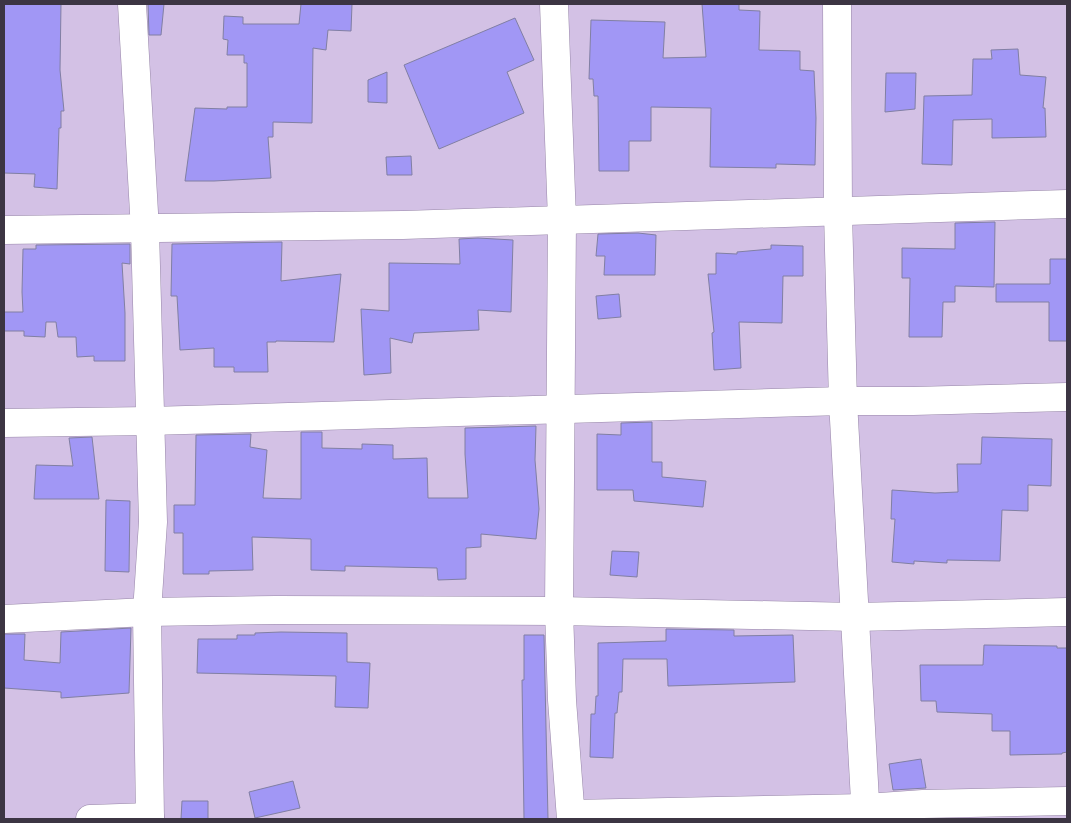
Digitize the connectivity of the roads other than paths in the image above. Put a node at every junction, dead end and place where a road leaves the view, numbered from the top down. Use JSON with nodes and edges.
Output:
{"nodes":[{"id":1,"x":132,"y":4,"type":"edge"},
{"id":2,"x":554,"y":4,"type":"edge"},
{"id":3,"x":837,"y":4,"type":"edge"},
{"id":4,"x":1067,"y":204,"type":"edge"},
{"id":5,"x":838,"y":213,"type":"junction"},
{"id":6,"x":562,"y":220,"type":"junction"},
{"id":7,"x":4,"y":230,"type":"edge"},
{"id":8,"x":145,"y":230,"type":"junction"},
{"id":9,"x":1067,"y":397,"type":"edge"},
{"id":10,"x":843,"y":401,"type":"junction"},
{"id":11,"x":562,"y":410,"type":"junction"},
{"id":12,"x":150,"y":421,"type":"junction"},
{"id":13,"x":4,"y":423,"type":"edge"},
{"id":14,"x":559,"y":611,"type":"junction"},
{"id":15,"x":147,"y":612,"type":"junction"},
{"id":16,"x":1067,"y":612,"type":"edge"},
{"id":17,"x":856,"y":617,"type":"junction"},
{"id":18,"x":4,"y":619,"type":"edge"},
{"id":19,"x":1067,"y":800,"type":"edge"},
{"id":20,"x":923,"y":812,"type":"edge"},
{"id":21,"x":866,"y":814,"type":"edge"},
{"id":22,"x":572,"y":816,"type":"edge"},
{"id":23,"x":150,"y":818,"type":"edge"},
{"id":24,"x":90,"y":819,"type":"edge"}],
"edges":[{"from":1,"to":8,"type":"street"},
{"from":2,"to":6,"type":"street"},
{"from":3,"to":5,"type":"street"},
{"from":4,"to":5,"type":"street"},
{"from":5,"to":6,"type":"street"},
{"from":5,"to":10,"type":"street"},
{"from":6,"to":8,"type":"street"},
{"from":6,"to":11,"type":"street"},
{"from":7,"to":8,"type":"street"},
{"from":8,"to":12,"type":"street"},
{"from":9,"to":10,"type":"street"},
{"from":10,"to":11,"type":"street"},
{"from":10,"to":17,"type":"street"},
{"from":11,"to":12,"type":"street"},
{"from":11,"to":14,"type":"street"},
{"from":12,"to":13,"type":"street"},
{"from":12,"to":15,"type":"street"},
{"from":14,"to":15,"type":"street"},
{"from":14,"to":17,"type":"street"},
{"from":14,"to":22,"type":"street"},
{"from":15,"to":18,"type":"street"},
{"from":15,"to":23,"type":"street"},
{"from":16,"to":17,"type":"street"},
{"from":17,"to":21,"type":"street"},
{"from":19,"to":20,"type":"street"},
{"from":20,"to":21,"type":"street"},
{"from":21,"to":22,"type":"street"},
{"from":23,"to":24,"type":"street"}]}
